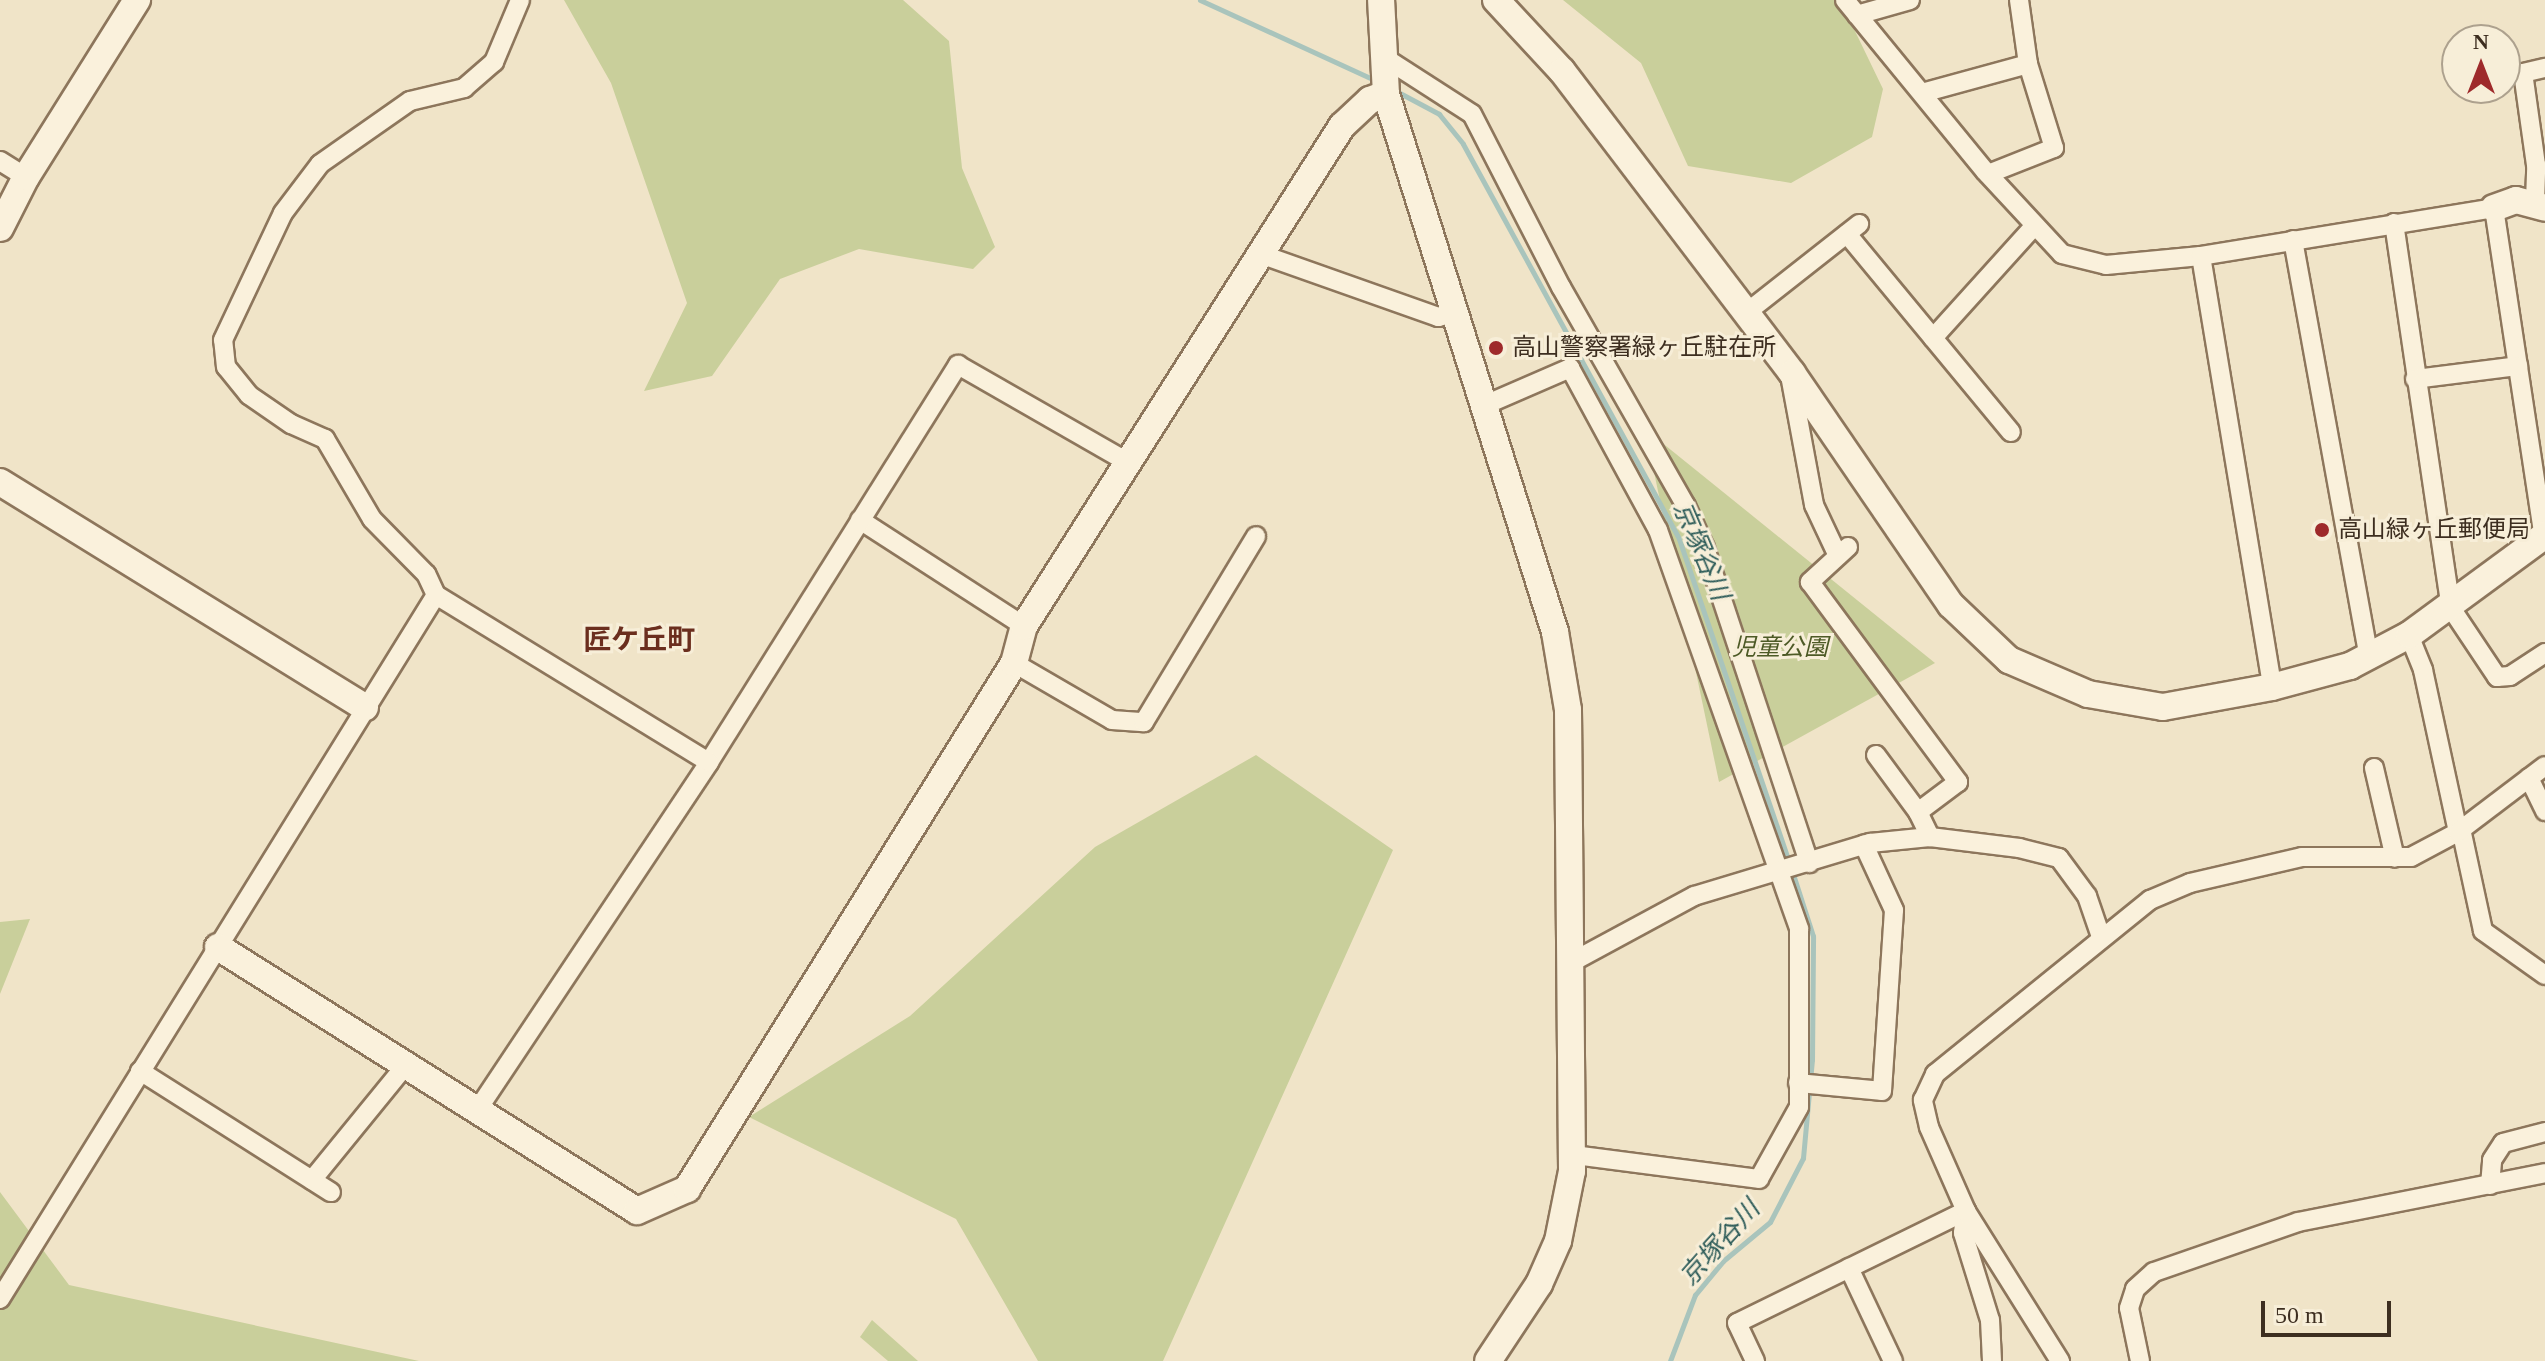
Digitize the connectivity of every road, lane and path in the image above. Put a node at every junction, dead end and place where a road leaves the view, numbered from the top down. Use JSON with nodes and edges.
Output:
{"nodes":[{"id":1,"x":137,"y":0,"type":"edge"},
{"id":2,"x":520,"y":0,"type":"edge"},
{"id":3,"x":1381,"y":0,"type":"edge"},
{"id":4,"x":1496,"y":0,"type":"edge"},
{"id":5,"x":1910,"y":0,"type":"edge"},
{"id":6,"x":2019,"y":0,"type":"edge"},
{"id":7,"x":1851,"y":7,"type":"edge"},
{"id":8,"x":1385,"y":63,"type":"junction"},
{"id":9,"x":2028,"y":64,"type":"junction"},
{"id":10,"x":2545,"y":68,"type":"edge"},
{"id":11,"x":1922,"y":93,"type":"junction"},
{"id":12,"x":1384,"y":102,"type":"junction"},
{"id":13,"x":0,"y":161,"type":"edge"},
{"id":14,"x":2541,"y":164,"type":"edge"},
{"id":15,"x":1988,"y":174,"type":"junction"},
{"id":16,"x":26,"y":177,"type":"junction"},
{"id":17,"x":2540,"y":205,"type":"edge"},
{"id":18,"x":2494,"y":208,"type":"junction"},
{"id":19,"x":2394,"y":223,"type":"junction"},
{"id":20,"x":2035,"y":225,"type":"junction"},
{"id":21,"x":0,"y":228,"type":"edge"},
{"id":22,"x":2293,"y":240,"type":"junction"},
{"id":23,"x":1263,"y":255,"type":"junction"},
{"id":24,"x":2201,"y":256,"type":"junction"},
{"id":25,"x":1457,"y":313,"type":"junction"},
{"id":26,"x":1746,"y":313,"type":"junction"},
{"id":27,"x":1933,"y":338,"type":"junction"},
{"id":28,"x":2518,"y":366,"type":"junction"},
{"id":29,"x":1789,"y":368,"type":"junction"},
{"id":30,"x":2415,"y":379,"type":"junction"},
{"id":31,"x":1485,"y":405,"type":"junction"},
{"id":32,"x":2011,"y":432,"type":"dead end"},
{"id":33,"x":1129,"y":463,"type":"junction"},
{"id":34,"x":0,"y":482,"type":"edge"},
{"id":35,"x":860,"y":520,"type":"junction"},
{"id":36,"x":1256,"y":536,"type":"dead end"},
{"id":37,"x":2544,"y":536,"type":"edge"},
{"id":38,"x":436,"y":595,"type":"junction"},
{"id":39,"x":2451,"y":608,"type":"junction"},
{"id":40,"x":1024,"y":626,"type":"junction"},
{"id":41,"x":2409,"y":635,"type":"junction"},
{"id":42,"x":2545,"y":653,"type":"edge"},
{"id":43,"x":2369,"y":657,"type":"junction"},
{"id":44,"x":1014,"y":663,"type":"junction"},
{"id":45,"x":2272,"y":687,"type":"junction"},
{"id":46,"x":365,"y":707,"type":"junction"},
{"id":47,"x":1876,"y":755,"type":"dead end"},
{"id":48,"x":709,"y":762,"type":"junction"},
{"id":49,"x":2545,"y":766,"type":"edge"},
{"id":50,"x":2374,"y":768,"type":"dead end"},
{"id":51,"x":2529,"y":778,"type":"junction"},
{"id":52,"x":2545,"y":811,"type":"edge"},
{"id":53,"x":1918,"y":812,"type":"junction"},
{"id":54,"x":2460,"y":831,"type":"junction"},
{"id":55,"x":1930,"y":837,"type":"junction"},
{"id":56,"x":1864,"y":845,"type":"junction"},
{"id":57,"x":2395,"y":858,"type":"junction"},
{"id":58,"x":1794,"y":868,"type":"junction"},
{"id":59,"x":2101,"y":937,"type":"junction"},
{"id":60,"x":218,"y":947,"type":"junction"},
{"id":61,"x":1572,"y":962,"type":"junction"},
{"id":62,"x":2545,"y":975,"type":"edge"},
{"id":63,"x":405,"y":1066,"type":"junction"},
{"id":64,"x":140,"y":1071,"type":"junction"},
{"id":65,"x":1798,"y":1083,"type":"junction"},
{"id":66,"x":476,"y":1112,"type":"junction"},
{"id":67,"x":2545,"y":1132,"type":"edge"},
{"id":68,"x":1573,"y":1155,"type":"junction"},
{"id":69,"x":2545,"y":1173,"type":"edge"},
{"id":70,"x":312,"y":1180,"type":"junction"},
{"id":71,"x":2490,"y":1185,"type":"junction"},
{"id":72,"x":331,"y":1192,"type":"dead end"},
{"id":73,"x":1966,"y":1211,"type":"junction"},
{"id":74,"x":1849,"y":1268,"type":"junction"},
{"id":75,"x":0,"y":1299,"type":"edge"},
{"id":76,"x":1488,"y":1361,"type":"edge"},
{"id":77,"x":1755,"y":1361,"type":"edge"},
{"id":78,"x":1893,"y":1361,"type":"edge"},
{"id":79,"x":1992,"y":1361,"type":"edge"},
{"id":80,"x":2060,"y":1361,"type":"edge"},
{"id":81,"x":2140,"y":1361,"type":"edge"}],
"edges":[{"from":1,"to":16,"type":"street"},
{"from":2,"to":38,"type":"street"},
{"from":3,"to":8,"type":"street"},
{"from":4,"to":26,"type":"street"},
{"from":5,"to":7,"type":"street"},
{"from":6,"to":9,"type":"street"},
{"from":7,"to":11,"type":"street"},
{"from":8,"to":12,"type":"street"},
{"from":8,"to":58,"type":"street"},
{"from":9,"to":11,"type":"street"},
{"from":9,"to":15,"type":"street"},
{"from":10,"to":14,"type":"street"},
{"from":11,"to":15,"type":"street"},
{"from":12,"to":23,"type":"street"},
{"from":12,"to":25,"type":"street"},
{"from":13,"to":16,"type":"street"},
{"from":14,"to":17,"type":"street"},
{"from":15,"to":20,"type":"street"},
{"from":16,"to":21,"type":"street"},
{"from":17,"to":18,"type":"street"},
{"from":18,"to":19,"type":"street"},
{"from":18,"to":28,"type":"street"},
{"from":19,"to":22,"type":"street"},
{"from":19,"to":30,"type":"street"},
{"from":20,"to":24,"type":"street"},
{"from":20,"to":27,"type":"street"},
{"from":22,"to":24,"type":"street"},
{"from":22,"to":43,"type":"street"},
{"from":23,"to":25,"type":"street"},
{"from":23,"to":33,"type":"street"},
{"from":24,"to":45,"type":"street"},
{"from":25,"to":31,"type":"street"},
{"from":26,"to":27,"type":"street"},
{"from":26,"to":29,"type":"street"},
{"from":27,"to":32,"type":"street"},
{"from":28,"to":30,"type":"street"},
{"from":28,"to":37,"type":"street"},
{"from":29,"to":45,"type":"street"},
{"from":29,"to":53,"type":"street"},
{"from":30,"to":39,"type":"street"},
{"from":31,"to":58,"type":"street"},
{"from":31,"to":61,"type":"street"},
{"from":33,"to":35,"type":"street"},
{"from":33,"to":40,"type":"street"},
{"from":34,"to":46,"type":"street"},
{"from":35,"to":40,"type":"street"},
{"from":35,"to":48,"type":"street"},
{"from":36,"to":44,"type":"street"},
{"from":37,"to":39,"type":"street"},
{"from":38,"to":46,"type":"street"},
{"from":38,"to":48,"type":"street"},
{"from":39,"to":41,"type":"street"},
{"from":39,"to":42,"type":"street"},
{"from":40,"to":44,"type":"street"},
{"from":41,"to":43,"type":"street"},
{"from":41,"to":54,"type":"street"},
{"from":43,"to":45,"type":"street"},
{"from":44,"to":66,"type":"street"},
{"from":46,"to":60,"type":"street"},
{"from":47,"to":53,"type":"street"},
{"from":48,"to":66,"type":"street"},
{"from":49,"to":51,"type":"street"},
{"from":50,"to":57,"type":"street"},
{"from":51,"to":52,"type":"street"},
{"from":51,"to":54,"type":"street"},
{"from":53,"to":55,"type":"street"},
{"from":54,"to":57,"type":"street"},
{"from":54,"to":62,"type":"street"},
{"from":55,"to":56,"type":"street"},
{"from":55,"to":59,"type":"street"},
{"from":56,"to":58,"type":"street"},
{"from":56,"to":65,"type":"street"},
{"from":57,"to":59,"type":"street"},
{"from":58,"to":61,"type":"street"},
{"from":58,"to":65,"type":"street"},
{"from":59,"to":73,"type":"street"},
{"from":60,"to":63,"type":"street"},
{"from":60,"to":64,"type":"street"},
{"from":61,"to":68,"type":"street"},
{"from":63,"to":66,"type":"street"},
{"from":63,"to":70,"type":"street"},
{"from":64,"to":70,"type":"street"},
{"from":64,"to":75,"type":"street"},
{"from":65,"to":68,"type":"street"},
{"from":67,"to":71,"type":"street"},
{"from":68,"to":76,"type":"street"},
{"from":69,"to":71,"type":"street"},
{"from":70,"to":72,"type":"street"},
{"from":71,"to":81,"type":"street"},
{"from":73,"to":74,"type":"street"},
{"from":73,"to":79,"type":"street"},
{"from":73,"to":80,"type":"street"},
{"from":74,"to":77,"type":"street"},
{"from":74,"to":78,"type":"street"}]}
